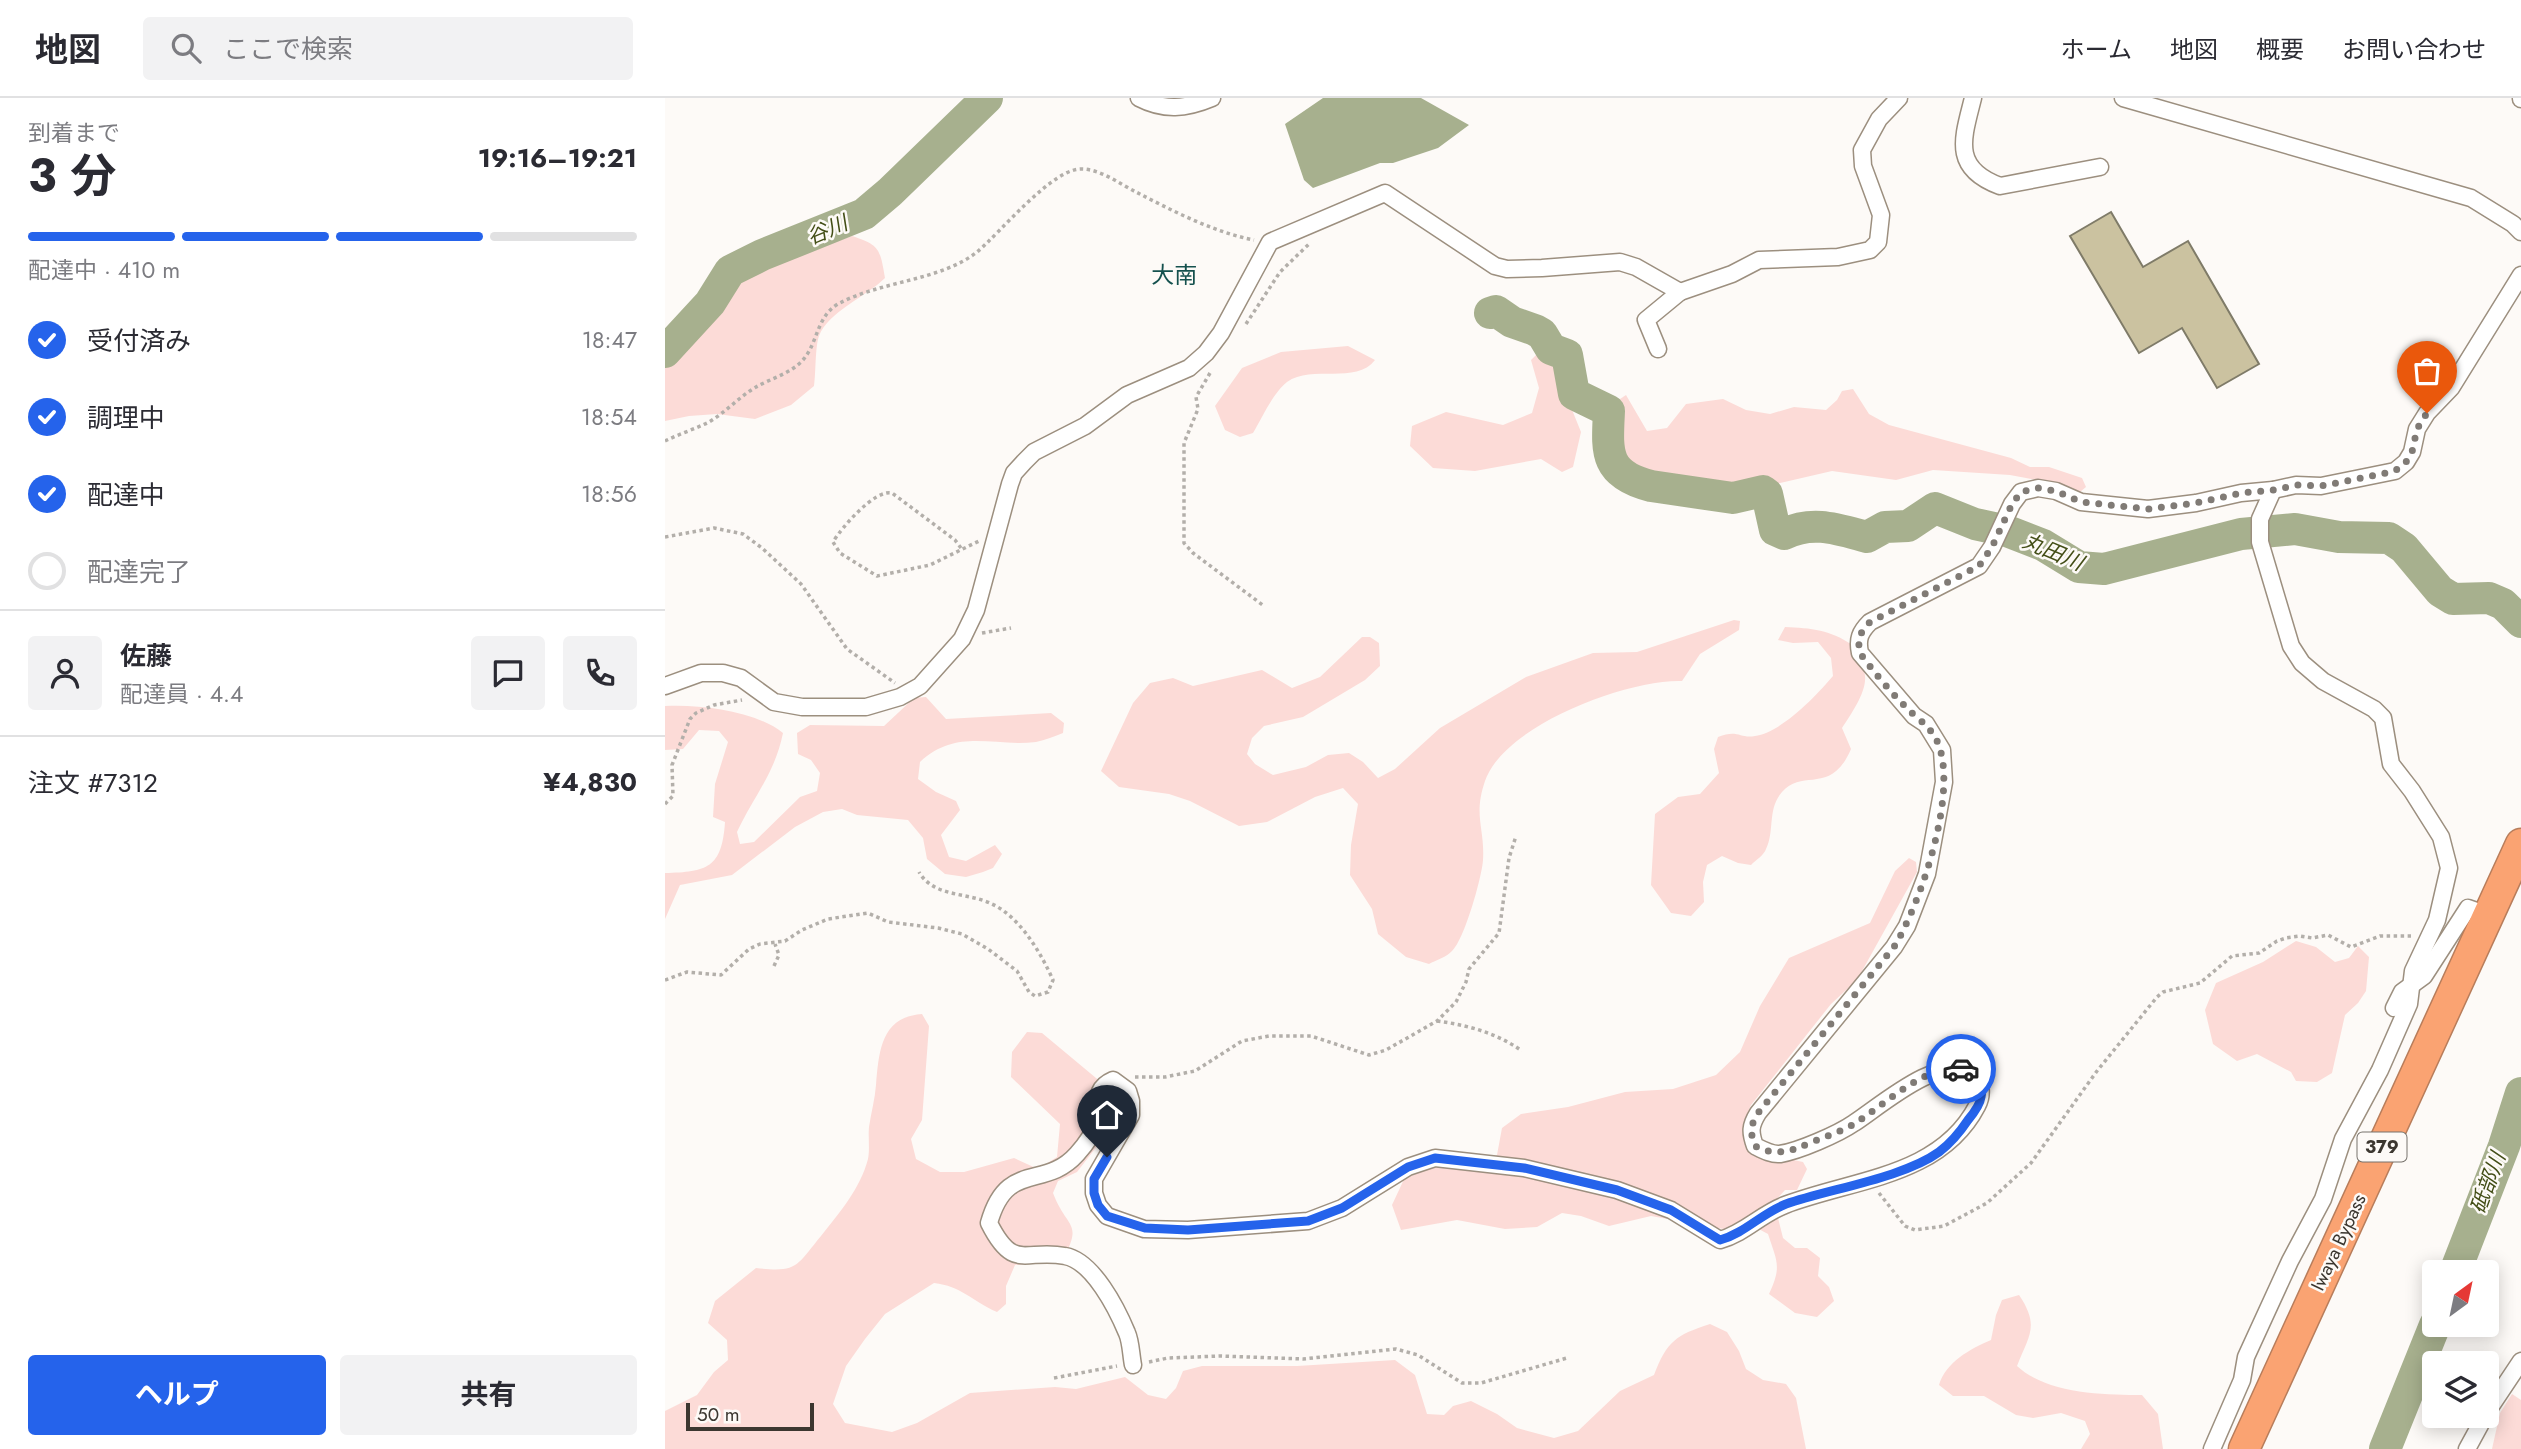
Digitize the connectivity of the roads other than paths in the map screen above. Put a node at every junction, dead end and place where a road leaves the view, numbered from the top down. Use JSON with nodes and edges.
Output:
{"nodes":[{"id":1,"x":1139,"y":98,"type":"edge"},
{"id":2,"x":1212,"y":98,"type":"edge"},
{"id":3,"x":1899,"y":98,"type":"edge"},
{"id":4,"x":1973,"y":98,"type":"edge"},
{"id":5,"x":2123,"y":98,"type":"edge"},
{"id":6,"x":2099,"y":167,"type":"dead end"},
{"id":7,"x":2521,"y":232,"type":"edge"},
{"id":8,"x":2521,"y":275,"type":"edge"},
{"id":9,"x":1680,"y":292,"type":"junction"},
{"id":10,"x":1658,"y":349,"type":"dead end"},
{"id":11,"x":2273,"y":490,"type":"junction"},
{"id":12,"x":665,"y":686,"type":"edge"},
{"id":13,"x":2521,"y":844,"type":"edge"},
{"id":14,"x":2488,"y":915,"type":"junction"},
{"id":15,"x":2411,"y":984,"type":"junction"},
{"id":16,"x":2394,"y":1008,"type":"dead end"},
{"id":17,"x":2521,"y":1361,"type":"edge"},
{"id":18,"x":1133,"y":1365,"type":"road end"},
{"id":19,"x":2499,"y":1394,"type":"edge"},
{"id":20,"x":2478,"y":1428,"type":"edge"},
{"id":21,"x":2212,"y":1449,"type":"edge"},
{"id":22,"x":2244,"y":1449,"type":"edge"},
{"id":23,"x":2467,"y":1449,"type":"edge"}],
"edges":[{"from":1,"to":2,"type":"street"},
{"from":3,"to":9,"type":"street"},
{"from":4,"to":6,"type":"street"},
{"from":5,"to":7,"type":"street"},
{"from":8,"to":11,"type":"street"},
{"from":9,"to":10,"type":"street"},
{"from":9,"to":12,"type":"street"},
{"from":11,"to":15,"type":"street"},
{"from":11,"to":18,"type":"street"},
{"from":13,"to":14,"type":"highway","name":"Iwaya Bypass","number":"379"},
{"from":14,"to":15,"type":"street"},
{"from":14,"to":22,"type":"highway","name":"Iwaya Bypass","number":"379"},
{"from":15,"to":16,"type":"street"},
{"from":15,"to":21,"type":"street"},
{"from":17,"to":19,"type":"street"},
{"from":20,"to":23,"type":"street"}]}
